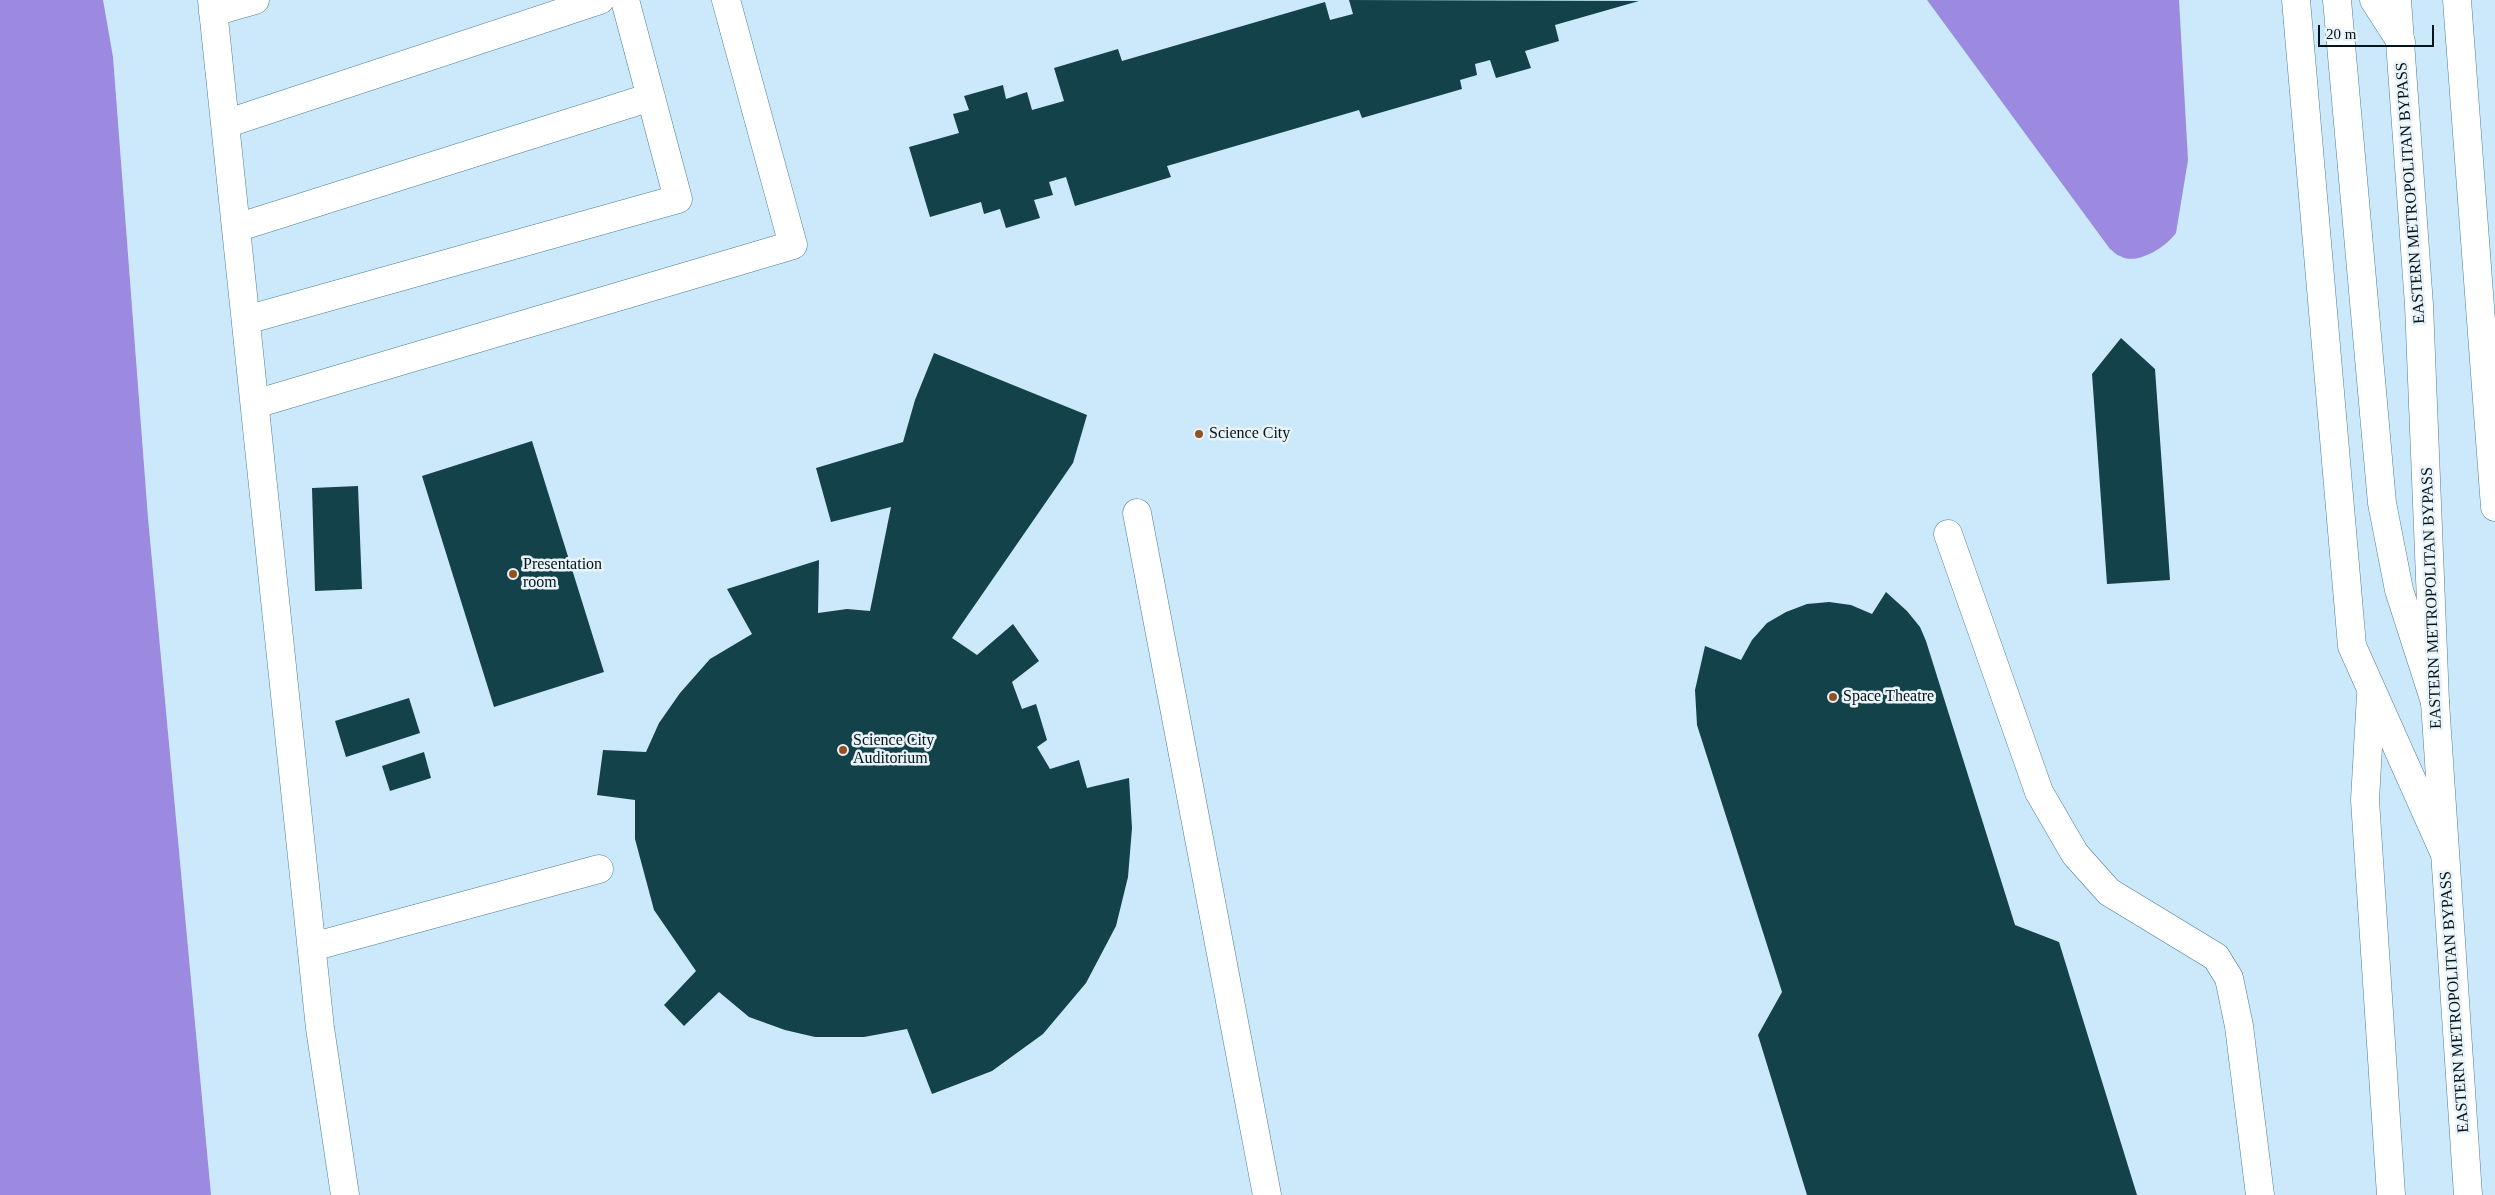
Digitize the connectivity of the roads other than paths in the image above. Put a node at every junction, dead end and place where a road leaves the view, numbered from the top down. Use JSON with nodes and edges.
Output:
{"nodes":[{"id":1,"x":256,"y":0,"type":"edge"},
{"id":2,"x":600,"y":0,"type":"edge"},
{"id":3,"x":625,"y":0,"type":"edge"},
{"id":4,"x":726,"y":0,"type":"edge"},
{"id":5,"x":2296,"y":0,"type":"edge"},
{"id":6,"x":2337,"y":0,"type":"edge"},
{"id":7,"x":2374,"y":0,"type":"edge"},
{"id":8,"x":2397,"y":0,"type":"edge"},
{"id":9,"x":2456,"y":0,"type":"edge"},
{"id":10,"x":212,"y":6,"type":"edge"},
{"id":11,"x":2401,"y":42,"type":"junction"},
{"id":12,"x":651,"y":97,"type":"junction"},
{"id":13,"x":225,"y":124,"type":"junction"},
{"id":14,"x":236,"y":228,"type":"junction"},
{"id":15,"x":246,"y":320,"type":"junction"},
{"id":16,"x":255,"y":404,"type":"junction"},
{"id":17,"x":2495,"y":507,"type":"edge"},
{"id":18,"x":1137,"y":513,"type":"dead end"},
{"id":19,"x":1948,"y":534,"type":"dead end"},
{"id":20,"x":2372,"y":691,"type":"junction"},
{"id":21,"x":2435,"y":702,"type":"junction"},
{"id":22,"x":2446,"y":856,"type":"junction"},
{"id":23,"x":599,"y":869,"type":"dead end"},
{"id":24,"x":312,"y":947,"type":"junction"},
{"id":25,"x":345,"y":1195,"type":"edge"},
{"id":26,"x":1267,"y":1195,"type":"edge"},
{"id":27,"x":2260,"y":1195,"type":"edge"},
{"id":28,"x":2392,"y":1195,"type":"edge"},
{"id":29,"x":2468,"y":1195,"type":"edge"}],
"edges":[{"from":1,"to":10,"type":"main road"},
{"from":2,"to":13,"type":"main road"},
{"from":3,"to":12,"type":"main road"},
{"from":4,"to":16,"type":"main road"},
{"from":5,"to":20,"type":"main road"},
{"from":6,"to":21,"type":"main road"},
{"from":7,"to":11,"type":"main road"},
{"from":8,"to":11,"type":"main road","name":"EASTERN METROPOLITAN BYPASS"},
{"from":9,"to":17,"type":"main road"},
{"from":10,"to":13,"type":"main road"},
{"from":11,"to":21,"type":"main road","name":"EASTERN METROPOLITAN BYPASS"},
{"from":12,"to":14,"type":"main road"},
{"from":12,"to":15,"type":"main road"},
{"from":13,"to":14,"type":"main road"},
{"from":14,"to":15,"type":"main road"},
{"from":15,"to":16,"type":"main road"},
{"from":16,"to":24,"type":"main road"},
{"from":18,"to":26,"type":"main road"},
{"from":19,"to":27,"type":"main road"},
{"from":20,"to":22,"type":"main road"},
{"from":20,"to":28,"type":"main road"},
{"from":21,"to":22,"type":"main road","name":"EASTERN METROPOLITAN BYPASS"},
{"from":22,"to":29,"type":"main road","name":"EASTERN METROPOLITAN BYPASS"},
{"from":23,"to":24,"type":"main road"},
{"from":24,"to":25,"type":"main road"}]}
